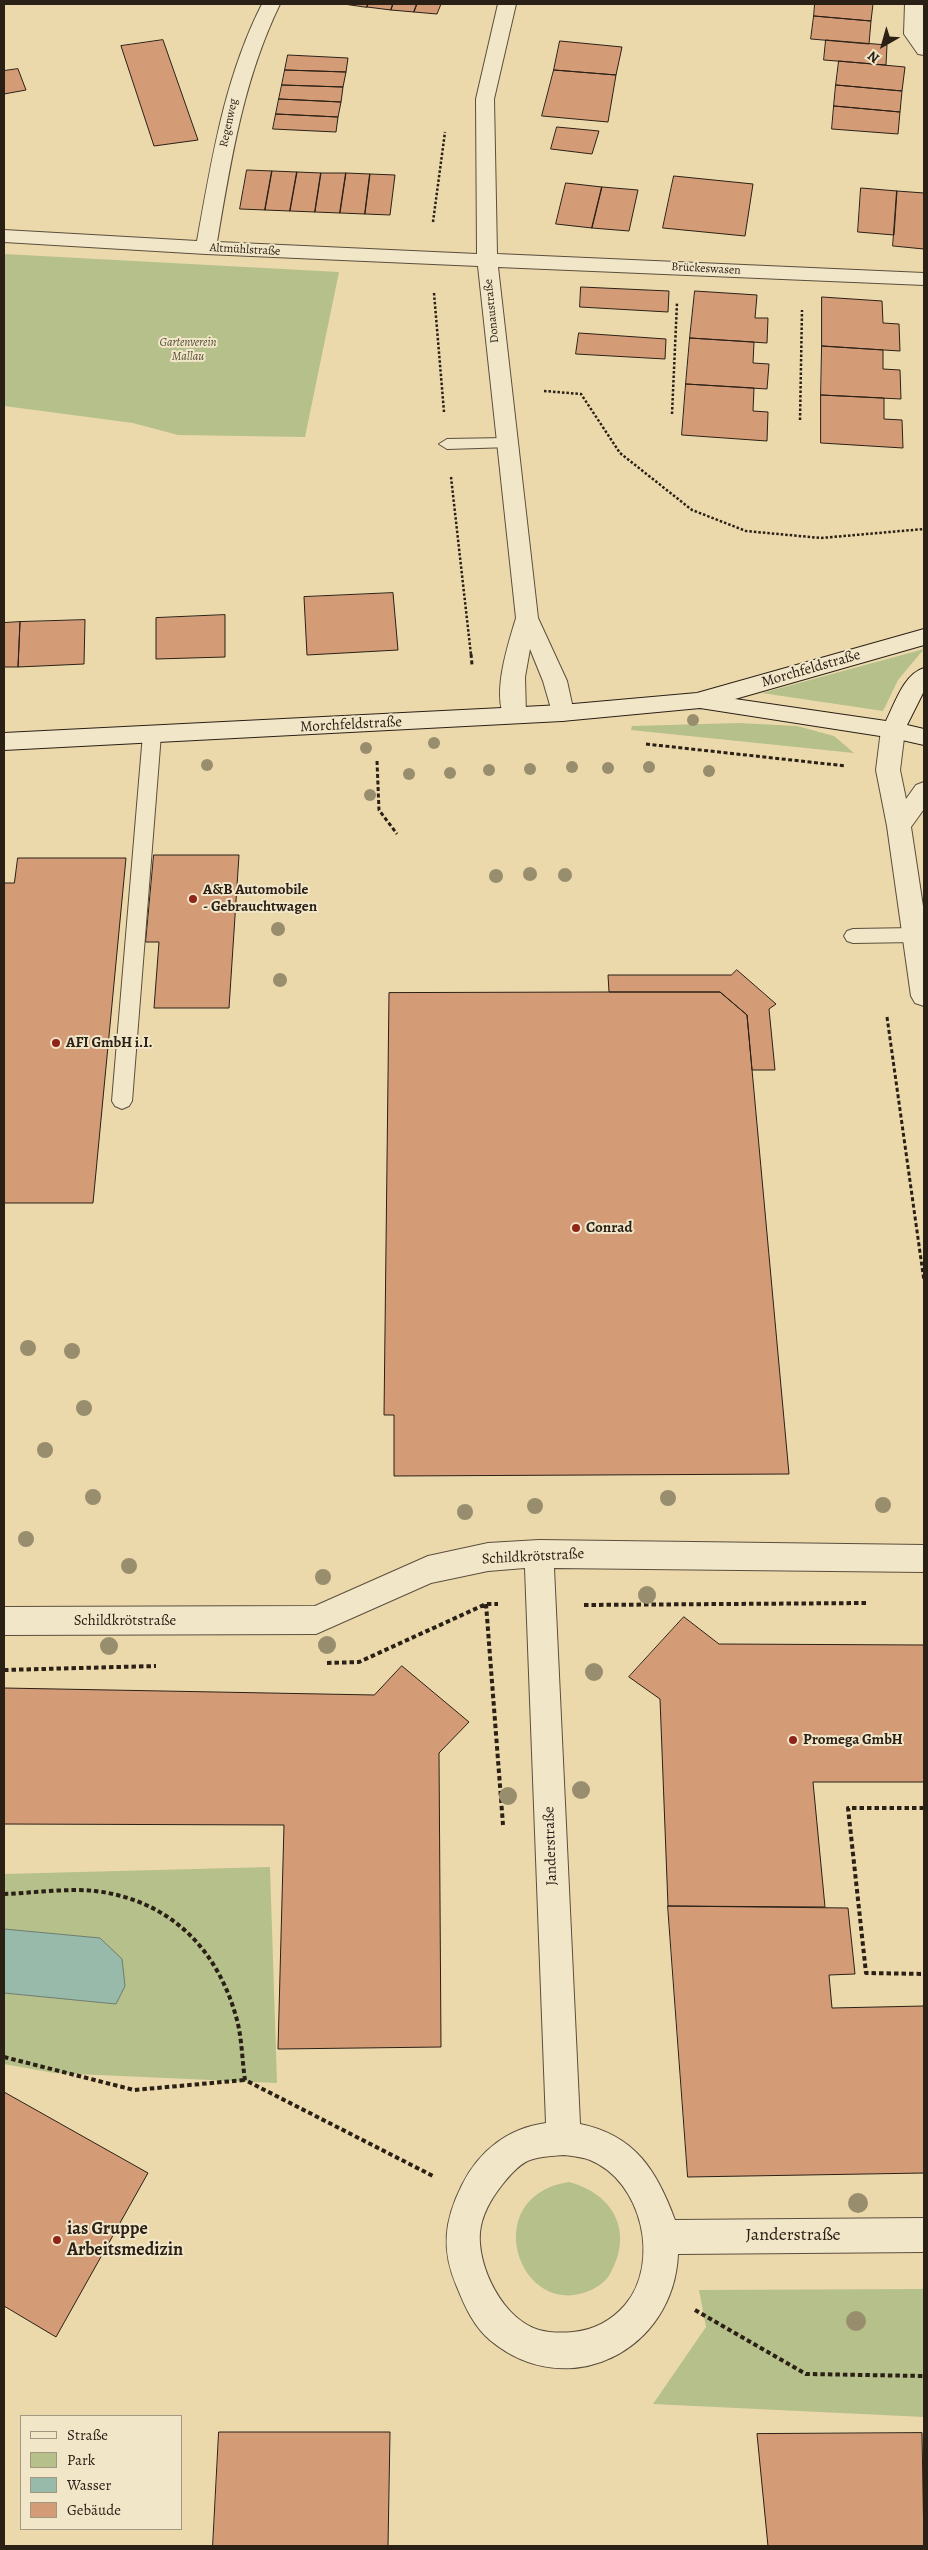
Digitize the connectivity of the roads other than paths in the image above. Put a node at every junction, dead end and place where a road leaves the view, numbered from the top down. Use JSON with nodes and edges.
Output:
{"nodes":[{"id":1,"x":271,"y":4,"type":"edge"},
{"id":2,"x":507,"y":4,"type":"edge"},
{"id":3,"x":914,"y":4,"type":"edge"},
{"id":4,"x":924,"y":50,"type":"edge"},
{"id":5,"x":4,"y":236,"type":"edge"},
{"id":6,"x":206,"y":248,"type":"junction"},
{"id":7,"x":487,"y":260,"type":"junction"},
{"id":8,"x":924,"y":279,"type":"edge"},
{"id":9,"x":506,"y":443,"type":"junction"},
{"id":10,"x":447,"y":444,"type":"dead end"},
{"id":11,"x":527,"y":618,"type":"junction"},
{"id":12,"x":924,"y":637,"type":"edge"},
{"id":13,"x":924,"y":676,"type":"edge"},
{"id":14,"x":698,"y":701,"type":"junction"},
{"id":15,"x":562,"y":713,"type":"junction"},
{"id":16,"x":514,"y":715,"type":"junction"},
{"id":17,"x":893,"y":730,"type":"junction"},
{"id":18,"x":152,"y":734,"type":"junction"},
{"id":19,"x":924,"y":737,"type":"edge"},
{"id":20,"x":4,"y":742,"type":"edge"},
{"id":21,"x":924,"y":791,"type":"edge"},
{"id":22,"x":899,"y":826,"type":"junction"},
{"id":23,"x":915,"y":935,"type":"junction"},
{"id":24,"x":853,"y":936,"type":"dead end"},
{"id":25,"x":924,"y":996,"type":"edge"},
{"id":26,"x":122,"y":1101,"type":"dead end"},
{"id":27,"x":539,"y":1554,"type":"junction"},
{"id":28,"x":924,"y":1558,"type":"edge"},
{"id":29,"x":4,"y":1621,"type":"edge"},
{"id":30,"x":564,"y":2138,"type":"junction"},
{"id":31,"x":924,"y":2235,"type":"edge"},
{"id":32,"x":662,"y":2237,"type":"junction"}],
"edges":[{"from":1,"to":6,"type":"street","name":"Regenweg"},
{"from":2,"to":7,"type":"street","name":"Donaustraße"},
{"from":3,"to":4,"type":"street"},
{"from":5,"to":6,"type":"street","name":"Altmühlstraße"},
{"from":6,"to":7,"type":"street","name":"Altmühlstraße"},
{"from":7,"to":8,"type":"street","name":"Brückeswasen"},
{"from":7,"to":9,"type":"street","name":"Donaustraße"},
{"from":9,"to":10,"type":"lane"},
{"from":9,"to":11,"type":"street","name":"Donaustraße"},
{"from":11,"to":15,"type":"street","name":"Donaustraße"},
{"from":11,"to":16,"type":"street","name":"Donaustraße"},
{"from":12,"to":14,"type":"street","name":"Morchfeldstraße"},
{"from":13,"to":17,"type":"street"},
{"from":14,"to":15,"type":"street","name":"Morchfeldstraße"},
{"from":14,"to":17,"type":"street","name":"Morchfeldstraße"},
{"from":15,"to":16,"type":"street","name":"Morchfeldstraße"},
{"from":16,"to":18,"type":"street","name":"Morchfeldstraße"},
{"from":17,"to":19,"type":"street","name":"Morchfeldstraße"},
{"from":17,"to":22,"type":"street"},
{"from":18,"to":20,"type":"street","name":"Morchfeldstraße"},
{"from":18,"to":26,"type":"lane"},
{"from":21,"to":22,"type":"street"},
{"from":22,"to":23,"type":"street"},
{"from":23,"to":24,"type":"lane"},
{"from":23,"to":25,"type":"street"},
{"from":27,"to":28,"type":"street","name":"Schildkrötstraße"},
{"from":27,"to":29,"type":"street","name":"Schildkrötstraße"},
{"from":27,"to":30,"type":"street","name":"Janderstraße"},
{"from":30,"to":32,"type":"street"},
{"from":30,"to":32,"type":"street"},
{"from":31,"to":32,"type":"street","name":"Janderstraße"}]}
